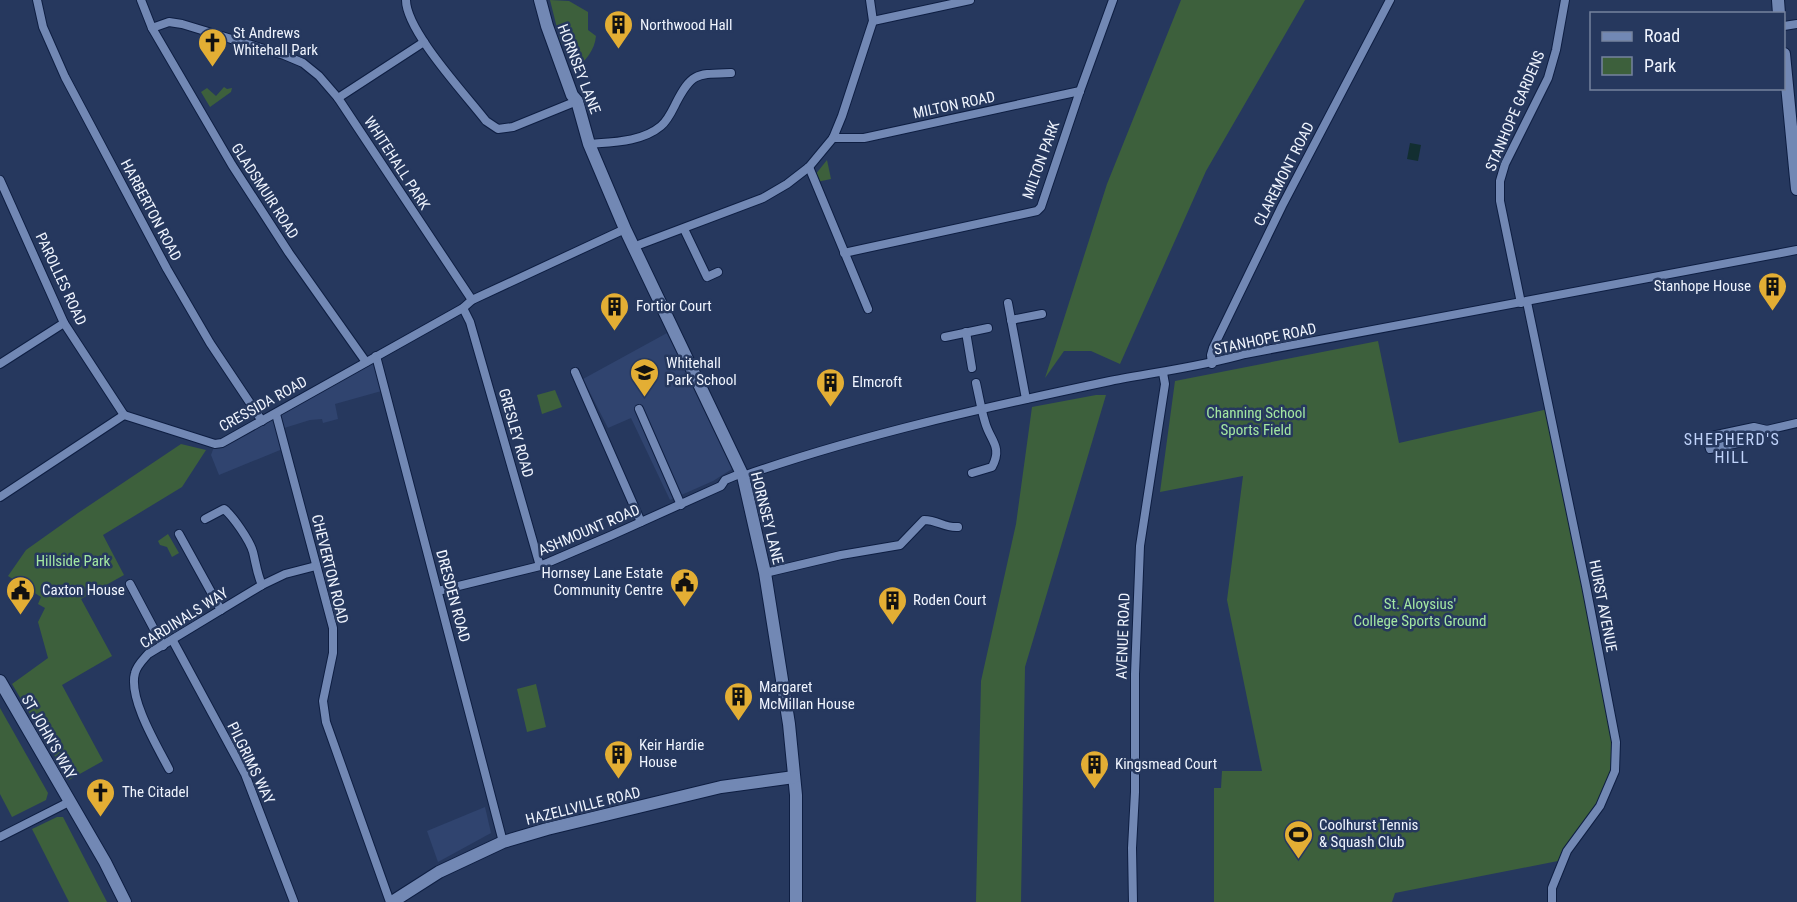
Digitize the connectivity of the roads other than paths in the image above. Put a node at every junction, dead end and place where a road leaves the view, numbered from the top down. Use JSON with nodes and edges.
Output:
{"nodes":[{"id":1,"x":36,"y":0,"type":"edge"},
{"id":2,"x":141,"y":0,"type":"edge"},
{"id":3,"x":406,"y":0,"type":"edge"},
{"id":4,"x":540,"y":0,"type":"edge"},
{"id":5,"x":870,"y":0,"type":"edge"},
{"id":6,"x":970,"y":0,"type":"edge"},
{"id":7,"x":1113,"y":0,"type":"edge"},
{"id":8,"x":1390,"y":0,"type":"edge"},
{"id":9,"x":1565,"y":0,"type":"edge"},
{"id":10,"x":873,"y":21,"type":"junction"},
{"id":11,"x":152,"y":28,"type":"junction"},
{"id":12,"x":424,"y":42,"type":"junction"},
{"id":13,"x":1785,"y":64,"type":"edge"},
{"id":14,"x":731,"y":73,"type":"dead end"},
{"id":15,"x":1080,"y":91,"type":"junction"},
{"id":16,"x":338,"y":98,"type":"junction"},
{"id":17,"x":578,"y":101,"type":"junction"},
{"id":18,"x":833,"y":138,"type":"junction"},
{"id":19,"x":590,"y":144,"type":"junction"},
{"id":20,"x":809,"y":167,"type":"junction"},
{"id":21,"x":0,"y":180,"type":"edge"},
{"id":22,"x":1797,"y":189,"type":"edge"},
{"id":23,"x":625,"y":229,"type":"junction"},
{"id":24,"x":684,"y":229,"type":"junction"},
{"id":25,"x":633,"y":247,"type":"junction"},
{"id":26,"x":1797,"y":250,"type":"edge"},
{"id":27,"x":844,"y":253,"type":"junction"},
{"id":28,"x":718,"y":272,"type":"dead end"},
{"id":29,"x":471,"y":300,"type":"junction"},
{"id":30,"x":1008,"y":303,"type":"dead end"},
{"id":31,"x":1524,"y":303,"type":"junction"},
{"id":32,"x":463,"y":308,"type":"junction"},
{"id":33,"x":868,"y":309,"type":"dead end"},
{"id":34,"x":1042,"y":314,"type":"dead end"},
{"id":35,"x":1011,"y":320,"type":"junction"},
{"id":36,"x":64,"y":323,"type":"junction"},
{"id":37,"x":988,"y":328,"type":"dead end"},
{"id":38,"x":966,"y":332,"type":"junction"},
{"id":39,"x":945,"y":337,"type":"dead end"},
{"id":40,"x":376,"y":356,"type":"junction"},
{"id":41,"x":366,"y":362,"type":"junction"},
{"id":42,"x":0,"y":364,"type":"edge"},
{"id":43,"x":1212,"y":364,"type":"junction"},
{"id":44,"x":972,"y":368,"type":"dead end"},
{"id":45,"x":575,"y":372,"type":"dead end"},
{"id":46,"x":1163,"y":373,"type":"junction"},
{"id":47,"x":976,"y":383,"type":"dead end"},
{"id":48,"x":1026,"y":399,"type":"junction"},
{"id":49,"x":639,"y":409,"type":"dead end"},
{"id":50,"x":982,"y":410,"type":"junction"},
{"id":51,"x":276,"y":414,"type":"junction"},
{"id":52,"x":124,"y":415,"type":"junction"},
{"id":53,"x":262,"y":421,"type":"junction"},
{"id":54,"x":1797,"y":423,"type":"edge"},
{"id":55,"x":1767,"y":430,"type":"junction"},
{"id":56,"x":972,"y":473,"type":"dead end"},
{"id":57,"x":742,"y":474,"type":"junction"},
{"id":58,"x":0,"y":497,"type":"edge"},
{"id":59,"x":681,"y":505,"type":"junction"},
{"id":60,"x":206,"y":519,"type":"dead end"},
{"id":61,"x":641,"y":522,"type":"junction"},
{"id":62,"x":958,"y":527,"type":"dead end"},
{"id":63,"x":179,"y":534,"type":"dead end"},
{"id":64,"x":316,"y":566,"type":"junction"},
{"id":65,"x":540,"y":566,"type":"junction"},
{"id":66,"x":765,"y":573,"type":"junction"},
{"id":67,"x":130,"y":584,"type":"dead end"},
{"id":68,"x":262,"y":585,"type":"junction"},
{"id":69,"x":438,"y":591,"type":"junction"},
{"id":70,"x":221,"y":610,"type":"junction"},
{"id":71,"x":173,"y":640,"type":"junction"},
{"id":72,"x":163,"y":646,"type":"junction"},
{"id":73,"x":0,"y":681,"type":"edge"},
{"id":74,"x":169,"y":769,"type":"dead end"},
{"id":75,"x":794,"y":777,"type":"junction"},
{"id":76,"x":69,"y":802,"type":"junction"},
{"id":77,"x":0,"y":837,"type":"edge"},
{"id":78,"x":503,"y":842,"type":"junction"},
{"id":79,"x":125,"y":902,"type":"edge"},
{"id":80,"x":294,"y":902,"type":"edge"},
{"id":81,"x":391,"y":902,"type":"edge"},
{"id":82,"x":796,"y":902,"type":"edge"},
{"id":83,"x":1133,"y":902,"type":"edge"},
{"id":84,"x":1552,"y":902,"type":"edge"}],
"edges":[{"from":1,"to":53,"type":"street","name":"HARBERTON ROAD"},
{"from":2,"to":11,"type":"street"},
{"from":3,"to":12,"type":"street"},
{"from":4,"to":17,"type":"main road","name":"HORNSEY LANE"},
{"from":5,"to":10,"type":"street"},
{"from":6,"to":10,"type":"street"},
{"from":7,"to":15,"type":"street","name":"MILTON PARK"},
{"from":8,"to":43,"type":"street","name":"CLAREMONT ROAD"},
{"from":9,"to":31,"type":"street","name":"STANHOPE GARDENS"},
{"from":10,"to":18,"type":"street"},
{"from":11,"to":16,"type":"street","name":"WHITEHALL PARK"},
{"from":11,"to":41,"type":"street","name":"GLADSMUIR ROAD"},
{"from":12,"to":16,"type":"street"},
{"from":12,"to":17,"type":"street"},
{"from":13,"to":22,"type":"main road"},
{"from":14,"to":19,"type":"street"},
{"from":15,"to":18,"type":"street","name":"MILTON ROAD"},
{"from":15,"to":27,"type":"street","name":"MILTON PARK"},
{"from":16,"to":29,"type":"street","name":"WHITEHALL PARK"},
{"from":17,"to":19,"type":"main road","name":"HORNSEY LANE"},
{"from":18,"to":20,"type":"street"},
{"from":19,"to":23,"type":"main road","name":"HORNSEY LANE"},
{"from":20,"to":24,"type":"street"},
{"from":20,"to":27,"type":"street"},
{"from":21,"to":36,"type":"street","name":"PAROLLES ROAD"},
{"from":23,"to":25,"type":"main road","name":"HORNSEY LANE"},
{"from":23,"to":29,"type":"street"},
{"from":24,"to":25,"type":"street"},
{"from":24,"to":28,"type":"street"},
{"from":25,"to":57,"type":"main road","name":"HORNSEY LANE"},
{"from":26,"to":31,"type":"street","name":"STANHOPE ROAD"},
{"from":27,"to":33,"type":"street"},
{"from":29,"to":32,"type":"street","name":"CRESSIDA ROAD"},
{"from":30,"to":35,"type":"street"},
{"from":31,"to":43,"type":"street","name":"STANHOPE ROAD"},
{"from":31,"to":84,"type":"street","name":"HURST AVENUE"},
{"from":32,"to":40,"type":"street","name":"CRESSIDA ROAD"},
{"from":32,"to":65,"type":"street","name":"GRESLEY ROAD"},
{"from":34,"to":35,"type":"street"},
{"from":35,"to":48,"type":"street"},
{"from":36,"to":42,"type":"street"},
{"from":36,"to":52,"type":"street","name":"PAROLLES ROAD"},
{"from":37,"to":38,"type":"street"},
{"from":38,"to":39,"type":"street"},
{"from":38,"to":44,"type":"street"},
{"from":40,"to":41,"type":"street","name":"CRESSIDA ROAD"},
{"from":40,"to":69,"type":"street","name":"DRESDEN ROAD"},
{"from":41,"to":51,"type":"street","name":"CRESSIDA ROAD"},
{"from":43,"to":46,"type":"street","name":"STANHOPE ROAD"},
{"from":45,"to":61,"type":"street"},
{"from":46,"to":48,"type":"street","name":"STANHOPE ROAD"},
{"from":46,"to":83,"type":"street","name":"AVENUE ROAD"},
{"from":47,"to":50,"type":"street"},
{"from":48,"to":50,"type":"street","name":"STANHOPE ROAD"},
{"from":49,"to":59,"type":"street"},
{"from":50,"to":56,"type":"street"},
{"from":50,"to":57,"type":"street","name":"STANHOPE ROAD"},
{"from":51,"to":53,"type":"street","name":"CRESSIDA ROAD"},
{"from":51,"to":64,"type":"street","name":"CHEVERTON ROAD"},
{"from":52,"to":53,"type":"street","name":"CRESSIDA ROAD"},
{"from":52,"to":58,"type":"street"},
{"from":54,"to":55,"type":"street"},
{"from":55,"to":55,"type":"street"},
{"from":57,"to":59,"type":"street","name":"ASHMOUNT ROAD"},
{"from":57,"to":66,"type":"main road","name":"HORNSEY LANE"},
{"from":59,"to":61,"type":"street","name":"ASHMOUNT ROAD"},
{"from":60,"to":68,"type":"street"},
{"from":61,"to":65,"type":"street","name":"ASHMOUNT ROAD"},
{"from":62,"to":66,"type":"street"},
{"from":63,"to":70,"type":"street"},
{"from":64,"to":68,"type":"street","name":"CARDINALS WAY"},
{"from":64,"to":81,"type":"street","name":"CHEVERTON ROAD"},
{"from":65,"to":69,"type":"street","name":"ASHMOUNT ROAD"},
{"from":66,"to":75,"type":"main road","name":"HORNSEY LANE"},
{"from":67,"to":72,"type":"street"},
{"from":68,"to":70,"type":"street","name":"CARDINALS WAY"},
{"from":69,"to":78,"type":"street","name":"DRESDEN ROAD"},
{"from":70,"to":71,"type":"street","name":"CARDINALS WAY"},
{"from":71,"to":72,"type":"street","name":"CARDINALS WAY"},
{"from":71,"to":80,"type":"street","name":"PILGRIMS WAY"},
{"from":72,"to":74,"type":"street","name":"CARDINALS WAY"},
{"from":73,"to":76,"type":"main road","name":"ST JOHN'S WAY"},
{"from":75,"to":78,"type":"main road","name":"HAZELLVILLE ROAD"},
{"from":75,"to":82,"type":"main road","name":"HORNSEY LANE"},
{"from":76,"to":77,"type":"street"},
{"from":76,"to":79,"type":"main road","name":"ST JOHN'S WAY"},
{"from":78,"to":81,"type":"main road","name":"HAZELLVILLE ROAD"}]}
